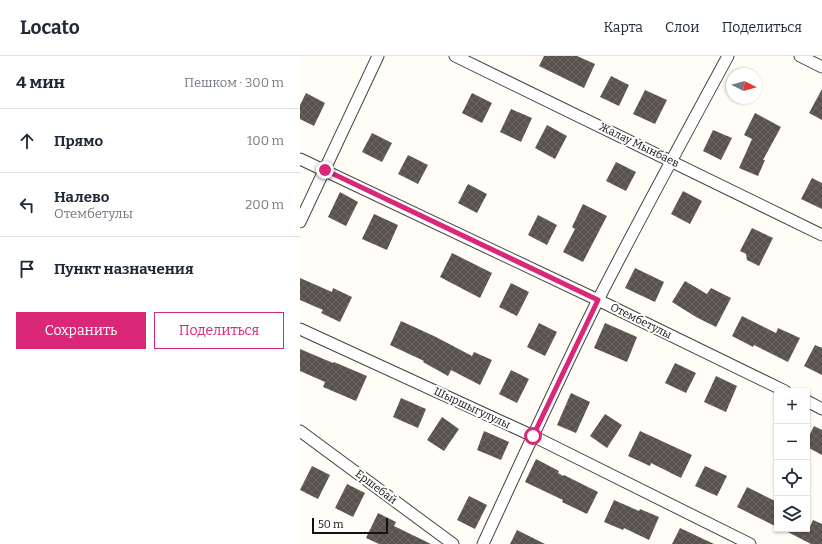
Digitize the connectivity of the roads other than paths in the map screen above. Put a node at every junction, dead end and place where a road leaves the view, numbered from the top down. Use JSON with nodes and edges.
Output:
{"nodes":[{"id":1,"x":378,"y":56,"type":"edge"},
{"id":2,"x":455,"y":56,"type":"edge"},
{"id":3,"x":728,"y":56,"type":"edge"},
{"id":4,"x":800,"y":56,"type":"edge"},
{"id":5,"x":822,"y":67,"type":"edge"},
{"id":6,"x":300,"y":159,"type":"edge"},
{"id":7,"x":670,"y":161,"type":"junction"},
{"id":8,"x":325,"y":170,"type":"junction"},
{"id":9,"x":300,"y":222,"type":"edge"},
{"id":10,"x":822,"y":235,"type":"edge"},
{"id":11,"x":598,"y":300,"type":"junction"},
{"id":12,"x":300,"y":330,"type":"edge"},
{"id":13,"x":779,"y":388,"type":"edge"},
{"id":14,"x":810,"y":403,"type":"edge"},
{"id":15,"x":822,"y":409,"type":"edge"},
{"id":16,"x":300,"y":431,"type":"edge"},
{"id":17,"x":533,"y":436,"type":"junction"},
{"id":18,"x":453,"y":544,"type":"edge"},
{"id":19,"x":483,"y":544,"type":"edge"},
{"id":20,"x":750,"y":544,"type":"edge"}],
"edges":[{"from":1,"to":8,"type":"street"},
{"from":2,"to":7,"type":"street","name":"Жалау Мынбаев"},
{"from":3,"to":7,"type":"street"},
{"from":4,"to":5,"type":"street"},
{"from":6,"to":8,"type":"street","name":"Отембетулы"},
{"from":7,"to":10,"type":"street","name":"Жалау Мынбаев"},
{"from":7,"to":11,"type":"street"},
{"from":8,"to":9,"type":"street"},
{"from":8,"to":11,"type":"street","name":"Отембетулы"},
{"from":11,"to":13,"type":"street","name":"Отембетулы"},
{"from":11,"to":17,"type":"street"},
{"from":12,"to":17,"type":"street","name":"Шыршыгулулы"},
{"from":14,"to":15,"type":"street"},
{"from":16,"to":18,"type":"street","name":"Ершебай"},
{"from":17,"to":19,"type":"street"},
{"from":17,"to":20,"type":"street","name":"Шыршыгулулы"}]}
